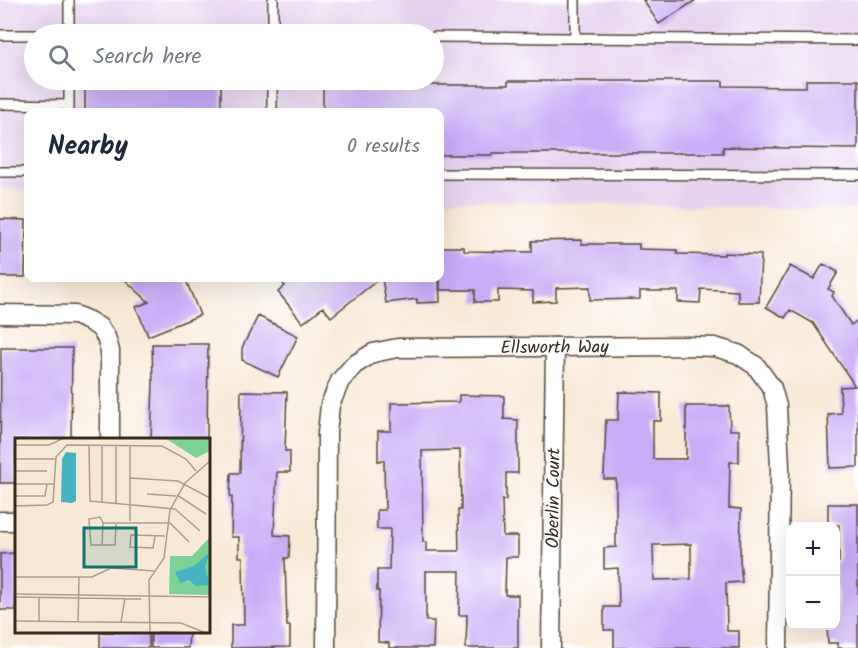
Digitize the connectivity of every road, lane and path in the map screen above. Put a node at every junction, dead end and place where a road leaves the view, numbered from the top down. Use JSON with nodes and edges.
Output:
{"nodes":[{"id":1,"x":69,"y":0,"type":"edge"},
{"id":2,"x":273,"y":0,"type":"edge"},
{"id":3,"x":575,"y":0,"type":"edge"},
{"id":4,"x":69,"y":24,"type":"edge"},
{"id":5,"x":273,"y":24,"type":"edge"},
{"id":6,"x":0,"y":34,"type":"edge"},
{"id":7,"x":24,"y":35,"type":"edge"},
{"id":8,"x":444,"y":37,"type":"edge"},
{"id":9,"x":575,"y":38,"type":"junction"},
{"id":10,"x":858,"y":40,"type":"edge"},
{"id":11,"x":69,"y":90,"type":"edge"},
{"id":12,"x":272,"y":90,"type":"edge"},
{"id":13,"x":0,"y":104,"type":"edge"},
{"id":14,"x":55,"y":108,"type":"edge"},
{"id":15,"x":69,"y":108,"type":"edge"},
{"id":16,"x":272,"y":108,"type":"edge"},
{"id":17,"x":0,"y":172,"type":"edge"},
{"id":18,"x":24,"y":172,"type":"edge"},
{"id":19,"x":444,"y":174,"type":"edge"},
{"id":20,"x":858,"y":175,"type":"edge"},
{"id":21,"x":0,"y":314,"type":"edge"},
{"id":22,"x":555,"y":347,"type":"junction"},
{"id":23,"x":110,"y":438,"type":"edge"},
{"id":24,"x":0,"y":520,"type":"edge"},
{"id":25,"x":15,"y":521,"type":"edge"},
{"id":26,"x":326,"y":648,"type":"edge"},
{"id":27,"x":551,"y":648,"type":"edge"},
{"id":28,"x":778,"y":648,"type":"edge"}],
"edges":[{"from":1,"to":4,"type":"lane"},
{"from":2,"to":5,"type":"lane"},
{"from":3,"to":9,"type":"lane"},
{"from":6,"to":7,"type":"lane"},
{"from":8,"to":9,"type":"lane"},
{"from":9,"to":10,"type":"lane"},
{"from":11,"to":15,"type":"lane"},
{"from":12,"to":16,"type":"lane"},
{"from":13,"to":14,"type":"lane"},
{"from":17,"to":18,"type":"lane"},
{"from":19,"to":20,"type":"lane"},
{"from":21,"to":23,"type":"street"},
{"from":22,"to":26,"type":"street","name":"Ellsworth Way"},
{"from":22,"to":27,"type":"street","name":"Oberlin Court"},
{"from":22,"to":28,"type":"street","name":"Ellsworth Way"},
{"from":24,"to":25,"type":"street"}]}
